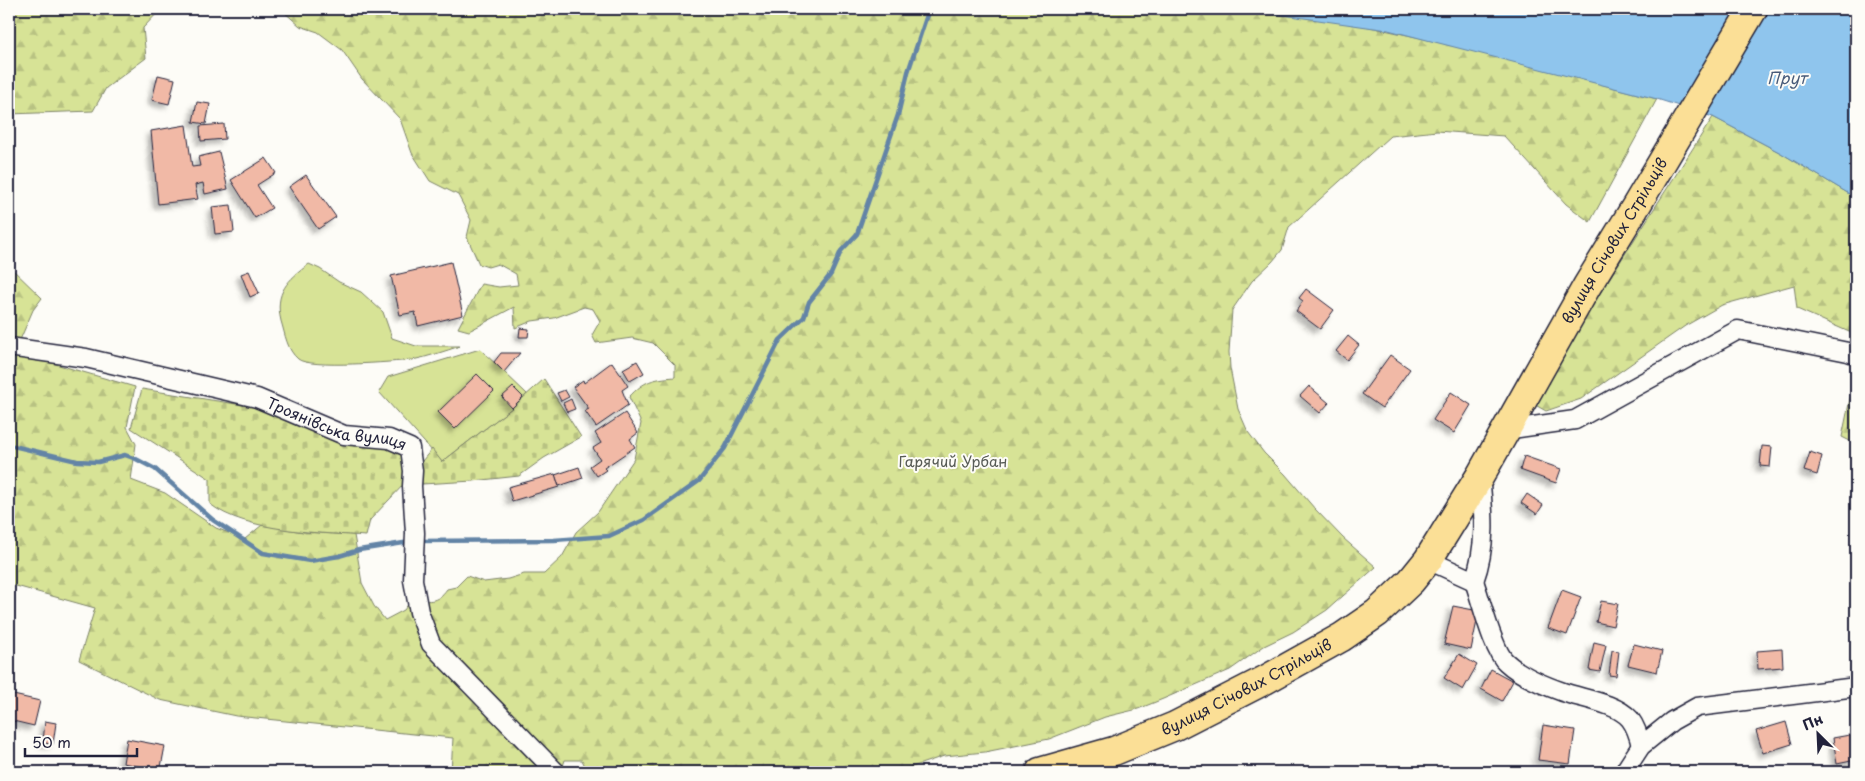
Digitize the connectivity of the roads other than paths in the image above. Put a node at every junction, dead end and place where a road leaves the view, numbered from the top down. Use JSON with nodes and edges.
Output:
{"nodes":[{"id":1,"x":1752,"y":9,"type":"edge"},
{"id":2,"x":9,"y":347,"type":"edge"},
{"id":3,"x":1856,"y":355,"type":"edge"},
{"id":4,"x":1505,"y":430,"type":"junction"},
{"id":5,"x":1480,"y":476,"type":"junction"},
{"id":6,"x":1428,"y":560,"type":"junction"},
{"id":7,"x":1474,"y":581,"type":"junction"},
{"id":8,"x":1856,"y":687,"type":"edge"},
{"id":9,"x":1641,"y":746,"type":"junction"},
{"id":10,"x":556,"y":772,"type":"edge"},
{"id":11,"x":1040,"y":772,"type":"edge"},
{"id":12,"x":1624,"y":772,"type":"edge"}],
"edges":[{"from":1,"to":4,"type":"main road","name":"вулиця Січових Стрільців"},
{"from":2,"to":10,"type":"street","name":"Троянівська вулиця"},
{"from":3,"to":4,"type":"street"},
{"from":4,"to":5,"type":"main road","name":"вулиця Січових Стрільців"},
{"from":5,"to":6,"type":"main road","name":"вулиця Січових Стрільців"},
{"from":5,"to":7,"type":"street"},
{"from":6,"to":7,"type":"street"},
{"from":6,"to":11,"type":"main road","name":"вулиця Січових Стрільців"},
{"from":7,"to":9,"type":"street"},
{"from":8,"to":9,"type":"street"},
{"from":9,"to":12,"type":"street"}]}
